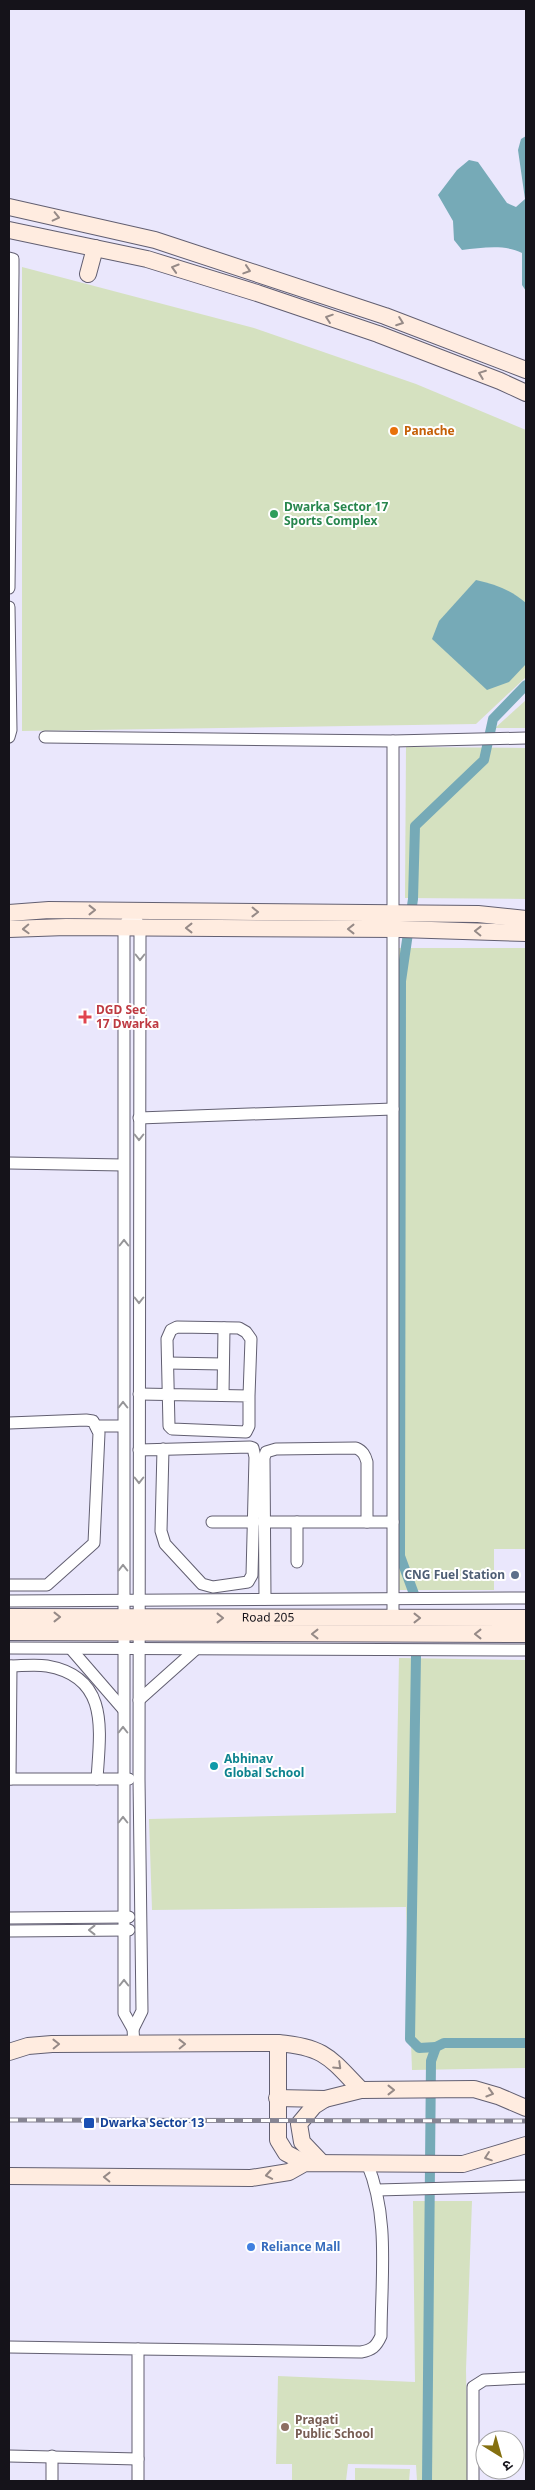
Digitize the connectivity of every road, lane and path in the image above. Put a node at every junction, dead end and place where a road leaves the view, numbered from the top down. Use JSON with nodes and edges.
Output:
{"nodes":[{"id":1,"x":9,"y":207,"type":"edge"},
{"id":2,"x":9,"y":230,"type":"edge"},
{"id":3,"x":94,"y":248,"type":"junction"},
{"id":4,"x":9,"y":258,"type":"edge"},
{"id":5,"x":88,"y":274,"type":"dead end"},
{"id":6,"x":526,"y":370,"type":"edge"},
{"id":7,"x":526,"y":393,"type":"edge"},
{"id":8,"x":10,"y":438,"type":"edge"},
{"id":9,"x":9,"y":588,"type":"edge"},
{"id":10,"x":9,"y":607,"type":"edge"},
{"id":11,"x":9,"y":737,"type":"edge"},
{"id":12,"x":45,"y":737,"type":"dead end"},
{"id":13,"x":526,"y":738,"type":"edge"},
{"id":14,"x":393,"y":741,"type":"junction"},
{"id":15,"x":132,"y":910,"type":"junction"},
{"id":16,"x":9,"y":912,"type":"edge"},
{"id":17,"x":526,"y":919,"type":"edge"},
{"id":18,"x":396,"y":921,"type":"junction"},
{"id":19,"x":132,"y":928,"type":"junction"},
{"id":20,"x":9,"y":930,"type":"edge"},
{"id":21,"x":526,"y":934,"type":"edge"},
{"id":22,"x":393,"y":1109,"type":"junction"},
{"id":23,"x":139,"y":1118,"type":"junction"},
{"id":24,"x":9,"y":1163,"type":"edge"},
{"id":25,"x":123,"y":1164,"type":"junction"},
{"id":26,"x":224,"y":1328,"type":"junction"},
{"id":27,"x":168,"y":1363,"type":"junction"},
{"id":28,"x":224,"y":1364,"type":"junction"},
{"id":29,"x":139,"y":1394,"type":"junction"},
{"id":30,"x":168,"y":1395,"type":"junction"},
{"id":31,"x":223,"y":1396,"type":"junction"},
{"id":32,"x":249,"y":1396,"type":"junction"},
{"id":33,"x":9,"y":1423,"type":"edge"},
{"id":34,"x":97,"y":1426,"type":"junction"},
{"id":35,"x":123,"y":1426,"type":"junction"},
{"id":36,"x":163,"y":1449,"type":"junction"},
{"id":37,"x":139,"y":1450,"type":"junction"},
{"id":38,"x":212,"y":1522,"type":"dead end"},
{"id":39,"x":259,"y":1522,"type":"junction"},
{"id":40,"x":297,"y":1522,"type":"junction"},
{"id":41,"x":367,"y":1522,"type":"junction"},
{"id":42,"x":393,"y":1522,"type":"junction"},
{"id":43,"x":297,"y":1562,"type":"dead end"},
{"id":44,"x":9,"y":1586,"type":"edge"},
{"id":45,"x":526,"y":1598,"type":"edge"},
{"id":46,"x":265,"y":1599,"type":"junction"},
{"id":47,"x":393,"y":1599,"type":"junction"},
{"id":48,"x":9,"y":1601,"type":"edge"},
{"id":49,"x":123,"y":1601,"type":"junction"},
{"id":50,"x":9,"y":1617,"type":"edge"},
{"id":51,"x":526,"y":1618,"type":"edge"},
{"id":52,"x":393,"y":1619,"type":"junction"},
{"id":53,"x":131,"y":1625,"type":"junction"},
{"id":54,"x":9,"y":1632,"type":"edge"},
{"id":55,"x":526,"y":1634,"type":"edge"},
{"id":56,"x":9,"y":1648,"type":"edge"},
{"id":57,"x":71,"y":1649,"type":"junction"},
{"id":58,"x":140,"y":1650,"type":"junction"},
{"id":59,"x":195,"y":1650,"type":"junction"},
{"id":60,"x":526,"y":1650,"type":"edge"},
{"id":61,"x":10,"y":1666,"type":"edge"},
{"id":62,"x":139,"y":1700,"type":"junction"},
{"id":63,"x":123,"y":1709,"type":"junction"},
{"id":64,"x":9,"y":1779,"type":"edge"},
{"id":65,"x":98,"y":1779,"type":"junction"},
{"id":66,"x":123,"y":1779,"type":"junction"},
{"id":67,"x":139,"y":1779,"type":"junction"},
{"id":68,"x":124,"y":1917,"type":"junction"},
{"id":69,"x":141,"y":1917,"type":"junction"},
{"id":70,"x":9,"y":1918,"type":"edge"},
{"id":71,"x":124,"y":1930,"type":"junction"},
{"id":72,"x":141,"y":1930,"type":"junction"},
{"id":73,"x":9,"y":1931,"type":"edge"},
{"id":74,"x":133,"y":2037,"type":"junction"},
{"id":75,"x":278,"y":2043,"type":"junction"},
{"id":76,"x":9,"y":2052,"type":"edge"},
{"id":77,"x":361,"y":2090,"type":"junction"},
{"id":78,"x":277,"y":2098,"type":"junction"},
{"id":79,"x":325,"y":2100,"type":"junction"},
{"id":80,"x":526,"y":2108,"type":"edge"},
{"id":81,"x":526,"y":2145,"type":"edge"},
{"id":82,"x":321,"y":2162,"type":"junction"},
{"id":83,"x":304,"y":2163,"type":"junction"},
{"id":84,"x":367,"y":2163,"type":"junction"},
{"id":85,"x":9,"y":2176,"type":"edge"},
{"id":86,"x":526,"y":2186,"type":"edge"},
{"id":87,"x":377,"y":2190,"type":"junction"},
{"id":88,"x":9,"y":2347,"type":"edge"},
{"id":89,"x":138,"y":2349,"type":"junction"},
{"id":90,"x":526,"y":2378,"type":"edge"},
{"id":91,"x":9,"y":2456,"type":"edge"},
{"id":92,"x":52,"y":2456,"type":"junction"},
{"id":93,"x":138,"y":2459,"type":"junction"},
{"id":94,"x":52,"y":2481,"type":"edge"},
{"id":95,"x":138,"y":2481,"type":"edge"},
{"id":96,"x":473,"y":2481,"type":"edge"}],
"edges":[{"from":1,"to":6,"type":"street","one_way":true},
{"from":2,"to":3,"type":"street"},
{"from":3,"to":5,"type":"street"},
{"from":7,"to":3,"type":"street","one_way":true},
{"from":4,"to":8,"type":"street"},
{"from":8,"to":9,"type":"street"},
{"from":10,"to":11,"type":"street"},
{"from":12,"to":14,"type":"street"},
{"from":13,"to":14,"type":"street"},
{"from":14,"to":18,"type":"street"},
{"from":16,"to":15,"type":"street","one_way":true},
{"from":15,"to":18,"type":"street","one_way":true},
{"from":15,"to":19,"type":"street"},
{"from":17,"to":18,"type":"street"},
{"from":18,"to":19,"type":"street","one_way":true},
{"from":21,"to":18,"type":"street","one_way":true},
{"from":18,"to":22,"type":"street"},
{"from":19,"to":20,"type":"street","one_way":true},
{"from":19,"to":23,"type":"street","one_way":true},
{"from":19,"to":25,"type":"street"},
{"from":22,"to":23,"type":"street"},
{"from":22,"to":42,"type":"street"},
{"from":23,"to":29,"type":"street","one_way":true},
{"from":24,"to":25,"type":"street"},
{"from":35,"to":25,"type":"street","one_way":true},
{"from":26,"to":27,"type":"street"},
{"from":26,"to":28,"type":"street"},
{"from":26,"to":32,"type":"street"},
{"from":27,"to":28,"type":"street"},
{"from":27,"to":30,"type":"street"},
{"from":28,"to":31,"type":"street"},
{"from":29,"to":30,"type":"street"},
{"from":29,"to":37,"type":"street"},
{"from":30,"to":31,"type":"street"},
{"from":30,"to":32,"type":"street"},
{"from":31,"to":32,"type":"street"},
{"from":33,"to":34,"type":"street"},
{"from":34,"to":35,"type":"street"},
{"from":34,"to":44,"type":"street"},
{"from":49,"to":35,"type":"street","one_way":true},
{"from":36,"to":37,"type":"street"},
{"from":36,"to":39,"type":"street"},
{"from":36,"to":39,"type":"street"},
{"from":37,"to":53,"type":"street","one_way":true},
{"from":38,"to":39,"type":"street"},
{"from":39,"to":40,"type":"street"},
{"from":39,"to":41,"type":"street"},
{"from":39,"to":46,"type":"street"},
{"from":40,"to":41,"type":"street"},
{"from":40,"to":43,"type":"street"},
{"from":41,"to":42,"type":"street"},
{"from":42,"to":47,"type":"street"},
{"from":45,"to":47,"type":"street"},
{"from":46,"to":47,"type":"street"},
{"from":46,"to":53,"type":"street"},
{"from":47,"to":52,"type":"street"},
{"from":48,"to":49,"type":"street"},
{"from":49,"to":53,"type":"street"},
{"from":49,"to":53,"type":"street"},
{"from":50,"to":53,"type":"street","name":"Road 205","one_way":true},
{"from":52,"to":51,"type":"street","name":"Road 205","one_way":true},
{"from":53,"to":52,"type":"street","name":"Road 205","one_way":true},
{"from":53,"to":54,"type":"street","name":"Road 205"},
{"from":55,"to":53,"type":"street","name":"Road 205","one_way":true},
{"from":53,"to":57,"type":"street"},
{"from":53,"to":58,"type":"street"},
{"from":53,"to":58,"type":"street"},
{"from":53,"to":63,"type":"street"},
{"from":56,"to":57,"type":"street"},
{"from":57,"to":63,"type":"street"},
{"from":58,"to":59,"type":"street"},
{"from":58,"to":62,"type":"street"},
{"from":59,"to":60,"type":"street"},
{"from":59,"to":62,"type":"street"},
{"from":61,"to":64,"type":"street"},
{"from":61,"to":65,"type":"street"},
{"from":62,"to":67,"type":"street"},
{"from":66,"to":63,"type":"street","one_way":true},
{"from":64,"to":65,"type":"street"},
{"from":65,"to":66,"type":"street"},
{"from":66,"to":67,"type":"street"},
{"from":68,"to":66,"type":"street","one_way":true},
{"from":67,"to":69,"type":"street"},
{"from":68,"to":69,"type":"street"},
{"from":68,"to":70,"type":"street"},
{"from":68,"to":71,"type":"street"},
{"from":69,"to":72,"type":"street"},
{"from":71,"to":72,"type":"street"},
{"from":71,"to":73,"type":"street","one_way":true},
{"from":74,"to":71,"type":"street","one_way":true},
{"from":72,"to":74,"type":"street"},
{"from":74,"to":75,"type":"street","one_way":true},
{"from":76,"to":74,"type":"street","one_way":true},
{"from":75,"to":77,"type":"street","one_way":true},
{"from":75,"to":78,"type":"street"},
{"from":77,"to":79,"type":"street"},
{"from":77,"to":80,"type":"street","one_way":true},
{"from":78,"to":79,"type":"street"},
{"from":78,"to":83,"type":"street"},
{"from":79,"to":82,"type":"street"},
{"from":81,"to":84,"type":"street","one_way":true},
{"from":82,"to":83,"type":"street"},
{"from":82,"to":84,"type":"street"},
{"from":83,"to":85,"type":"street","one_way":true},
{"from":84,"to":87,"type":"street"},
{"from":86,"to":87,"type":"street"},
{"from":87,"to":89,"type":"street"},
{"from":88,"to":89,"type":"street"},
{"from":89,"to":93,"type":"street"},
{"from":90,"to":96,"type":"street"},
{"from":91,"to":92,"type":"street"},
{"from":92,"to":93,"type":"street"},
{"from":92,"to":94,"type":"street"},
{"from":93,"to":95,"type":"street"}]}
